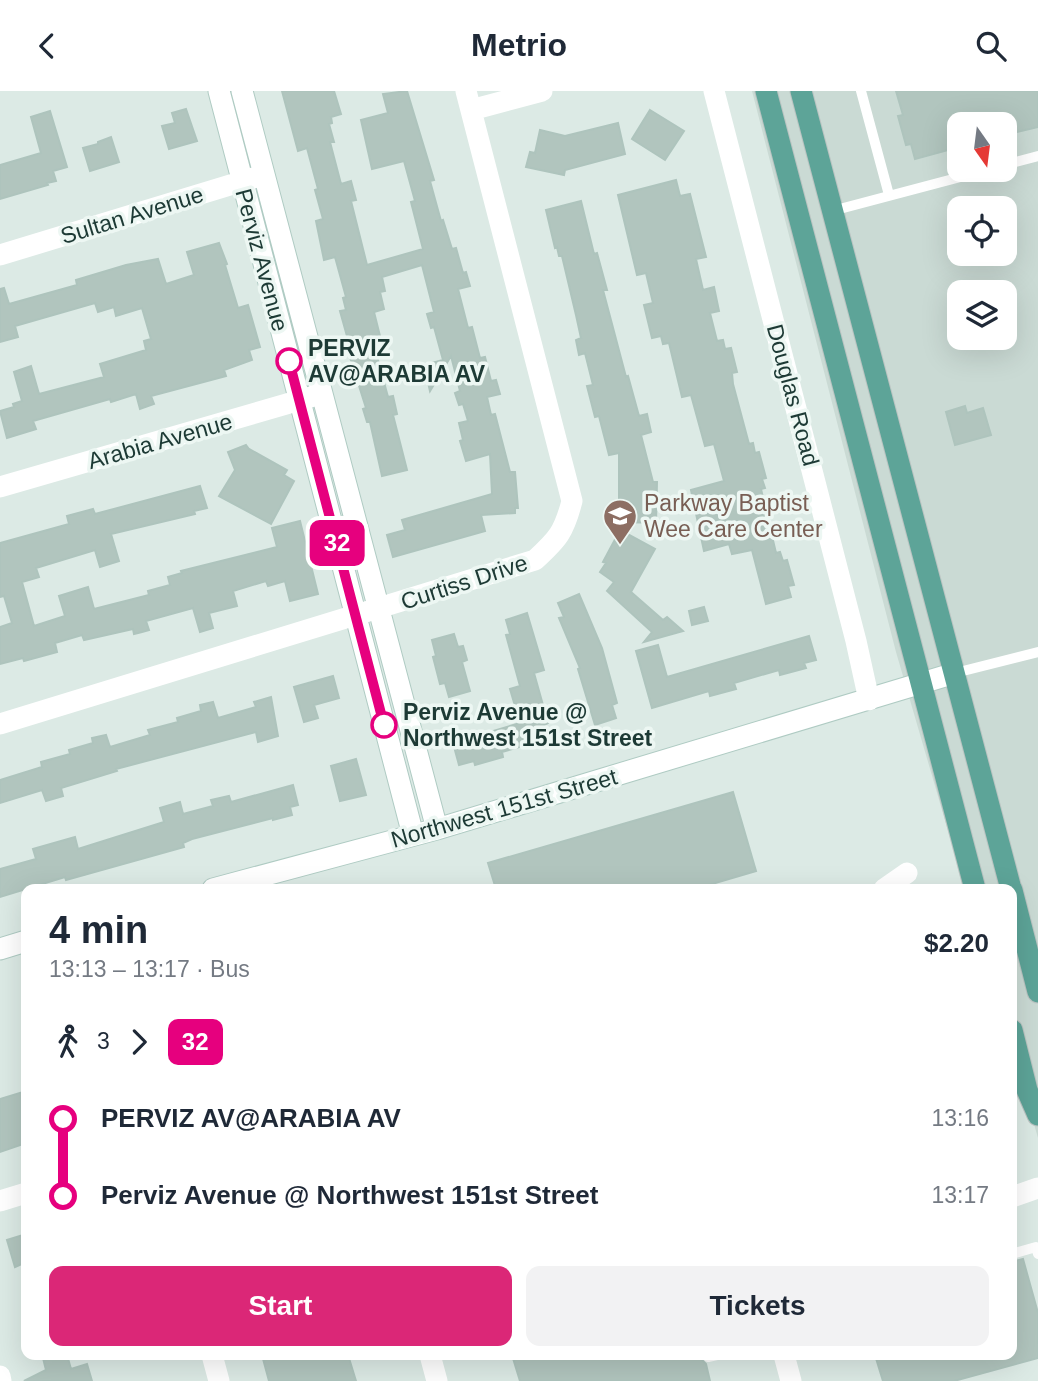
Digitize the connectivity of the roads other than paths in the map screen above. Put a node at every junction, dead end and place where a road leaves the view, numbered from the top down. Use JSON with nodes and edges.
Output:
{"nodes":[{"id":1,"x":219,"y":91,"type":"edge"},
{"id":2,"x":242,"y":91,"type":"edge"},
{"id":3,"x":542,"y":91,"type":"edge"},
{"id":4,"x":714,"y":91,"type":"edge"},
{"id":5,"x":766,"y":91,"type":"edge"},
{"id":6,"x":800,"y":91,"type":"edge"},
{"id":7,"x":862,"y":91,"type":"edge"},
{"id":8,"x":468,"y":101,"type":"edge"},
{"id":9,"x":1038,"y":156,"type":"edge"},
{"id":10,"x":1017,"y":162,"type":"edge"},
{"id":11,"x":263,"y":175,"type":"junction"},
{"id":12,"x":947,"y":180,"type":"edge"},
{"id":13,"x":241,"y":182,"type":"junction"},
{"id":14,"x":889,"y":195,"type":"junction"},
{"id":15,"x":832,"y":211,"type":"junction"},
{"id":16,"x":0,"y":255,"type":"edge"},
{"id":17,"x":321,"y":394,"type":"junction"},
{"id":18,"x":299,"y":400,"type":"junction"},
{"id":19,"x":0,"y":487,"type":"edge"},
{"id":20,"x":381,"y":609,"type":"junction"},
{"id":21,"x":356,"y":616,"type":"junction"},
{"id":22,"x":1038,"y":652,"type":"edge"},
{"id":23,"x":955,"y":673,"type":"junction"},
{"id":24,"x":922,"y":684,"type":"junction"},
{"id":25,"x":869,"y":700,"type":"junction"},
{"id":26,"x":0,"y":724,"type":"edge"},
{"id":27,"x":437,"y":829,"type":"junction"},
{"id":28,"x":413,"y":835,"type":"junction"},
{"id":29,"x":907,"y":873,"type":"dead end"},
{"id":30,"x":232,"y":884,"type":"edge"},
{"id":31,"x":891,"y":884,"type":"edge"},
{"id":32,"x":974,"y":884,"type":"edge"},
{"id":33,"x":1009,"y":884,"type":"edge"},
{"id":34,"x":1017,"y":913,"type":"edge"},
{"id":35,"x":21,"y":943,"type":"edge"},
{"id":36,"x":0,"y":949,"type":"edge"},
{"id":37,"x":1038,"y":992,"type":"edge"},
{"id":38,"x":1017,"y":1050,"type":"edge"},
{"id":39,"x":1038,"y":1115,"type":"edge"},
{"id":40,"x":1038,"y":1188,"type":"edge"},
{"id":41,"x":21,"y":1195,"type":"edge"},
{"id":42,"x":1017,"y":1195,"type":"edge"},
{"id":43,"x":0,"y":1201,"type":"edge"},
{"id":44,"x":1017,"y":1253,"type":"edge"},
{"id":45,"x":1038,"y":1254,"type":"edge"},
{"id":46,"x":213,"y":1360,"type":"edge"},
{"id":47,"x":432,"y":1360,"type":"edge"},
{"id":48,"x":785,"y":1360,"type":"edge"},
{"id":49,"x":219,"y":1381,"type":"edge"},
{"id":50,"x":438,"y":1381,"type":"edge"},
{"id":51,"x":791,"y":1381,"type":"edge"}],
"edges":[{"from":1,"to":13,"type":"street","name":"Perviz Avenue"},
{"from":2,"to":11,"type":"street","name":"Perviz Avenue"},
{"from":3,"to":8,"type":"street"},
{"from":4,"to":25,"type":"street","name":"Douglas Road"},
{"from":5,"to":24,"type":"main road"},
{"from":6,"to":15,"type":"main road"},
{"from":7,"to":14,"type":"lane"},
{"from":8,"to":20,"type":"street","name":"Curtiss Drive"},
{"from":9,"to":10,"type":"lane"},
{"from":11,"to":13,"type":"street","name":"Sultan Avenue"},
{"from":11,"to":17,"type":"street","name":"Perviz Avenue"},
{"from":12,"to":14,"type":"lane"},
{"from":13,"to":16,"type":"street","name":"Sultan Avenue"},
{"from":13,"to":18,"type":"street","name":"Perviz Avenue"},
{"from":14,"to":15,"type":"lane"},
{"from":15,"to":23,"type":"main road"},
{"from":17,"to":18,"type":"street","name":"Arabia Avenue"},
{"from":17,"to":20,"type":"street","name":"Perviz Avenue"},
{"from":18,"to":19,"type":"street","name":"Arabia Avenue"},
{"from":18,"to":21,"type":"street","name":"Perviz Avenue"},
{"from":20,"to":21,"type":"street","name":"Curtiss Drive"},
{"from":20,"to":27,"type":"street","name":"Perviz Avenue"},
{"from":21,"to":26,"type":"street","name":"Curtiss Drive"},
{"from":21,"to":28,"type":"street","name":"Perviz Avenue"},
{"from":22,"to":23,"type":"lane"},
{"from":23,"to":24,"type":"street","name":"Northwest 151st Street"},
{"from":23,"to":33,"type":"main road"},
{"from":24,"to":25,"type":"street","name":"Northwest 151st Street"},
{"from":24,"to":32,"type":"main road"},
{"from":25,"to":27,"type":"street","name":"Northwest 151st Street"},
{"from":27,"to":28,"type":"street","name":"Northwest 151st Street"},
{"from":28,"to":30,"type":"street","name":"Northwest 151st Street"},
{"from":29,"to":31,"type":"street"},
{"from":34,"to":37,"type":"main road"},
{"from":35,"to":36,"type":"street"},
{"from":38,"to":39,"type":"main road"},
{"from":40,"to":42,"type":"street"},
{"from":41,"to":43,"type":"street"},
{"from":44,"to":45,"type":"lane"},
{"from":46,"to":49,"type":"street"},
{"from":47,"to":50,"type":"street"},
{"from":48,"to":51,"type":"street"}]}
